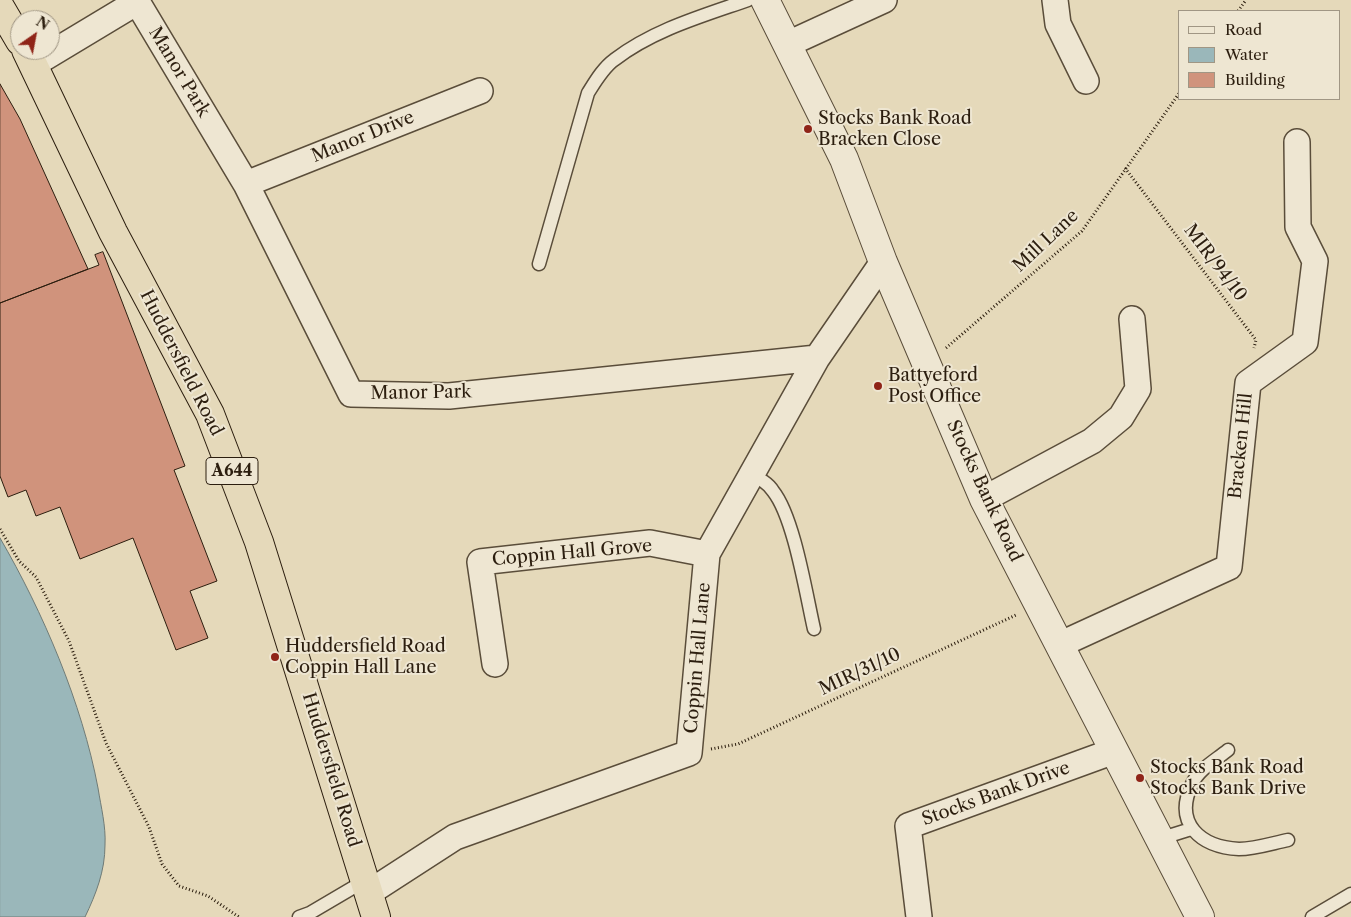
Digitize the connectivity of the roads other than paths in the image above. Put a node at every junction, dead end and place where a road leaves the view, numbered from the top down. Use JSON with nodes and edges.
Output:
{"nodes":[{"id":1,"x":748,"y":0,"type":"edge"},
{"id":2,"x":765,"y":0,"type":"edge"},
{"id":3,"x":884,"y":0,"type":"edge"},
{"id":4,"x":1054,"y":0,"type":"edge"},
{"id":5,"x":137,"y":1,"type":"edge"},
{"id":6,"x":0,"y":7,"type":"edge"},
{"id":7,"x":10,"y":24,"type":"edge"},
{"id":8,"x":60,"y":41,"type":"edge"},
{"id":9,"x":788,"y":44,"type":"junction"},
{"id":10,"x":31,"y":60,"type":"edge"},
{"id":11,"x":1086,"y":81,"type":"dead end"},
{"id":12,"x":480,"y":91,"type":"dead end"},
{"id":13,"x":1297,"y":142,"type":"dead end"},
{"id":14,"x":246,"y":184,"type":"junction"},
{"id":15,"x":884,"y":262,"type":"junction"},
{"id":16,"x":539,"y":264,"type":"dead end"},
{"id":17,"x":1132,"y":318,"type":"dead end"},
{"id":18,"x":817,"y":358,"type":"junction"},
{"id":19,"x":752,"y":475,"type":"junction"},
{"id":20,"x":984,"y":499,"type":"junction"},
{"id":21,"x":708,"y":554,"type":"junction"},
{"id":22,"x":814,"y":629,"type":"dead end"},
{"id":23,"x":1059,"y":645,"type":"junction"},
{"id":24,"x":495,"y":664,"type":"dead end"},
{"id":25,"x":1228,"y":750,"type":"dead end"},
{"id":26,"x":1114,"y":751,"type":"junction"},
{"id":27,"x":1191,"y":829,"type":"junction"},
{"id":28,"x":1160,"y":838,"type":"junction"},
{"id":29,"x":1288,"y":840,"type":"dead end"},
{"id":30,"x":1351,"y":894,"type":"edge"},
{"id":31,"x":371,"y":896,"type":"edge"},
{"id":32,"x":299,"y":917,"type":"edge"},
{"id":33,"x":919,"y":917,"type":"edge"},
{"id":34,"x":1200,"y":917,"type":"edge"},
{"id":35,"x":1312,"y":917,"type":"edge"}],
"edges":[{"from":1,"to":16,"type":"lane"},
{"from":2,"to":9,"type":"street","name":"Stocks Bank Road"},
{"from":3,"to":9,"type":"street"},
{"from":4,"to":11,"type":"street"},
{"from":5,"to":8,"type":"street"},
{"from":5,"to":14,"type":"street","name":"Manor Park"},
{"from":6,"to":7,"type":"highway"},
{"from":9,"to":15,"type":"street","name":"Stocks Bank Road"},
{"from":10,"to":31,"type":"highway","name":"Huddersfield Road","number":"A644"},
{"from":12,"to":14,"type":"street","name":"Manor Drive"},
{"from":13,"to":23,"type":"street","name":"Bracken Hill"},
{"from":14,"to":18,"type":"street","name":"Manor Park"},
{"from":15,"to":18,"type":"street","name":"Coppin Hall Lane"},
{"from":15,"to":20,"type":"street","name":"Stocks Bank Road"},
{"from":17,"to":20,"type":"street"},
{"from":18,"to":19,"type":"street","name":"Coppin Hall Lane"},
{"from":19,"to":21,"type":"street","name":"Coppin Hall Lane"},
{"from":19,"to":22,"type":"lane"},
{"from":20,"to":23,"type":"street","name":"Stocks Bank Road"},
{"from":21,"to":24,"type":"street","name":"Coppin Hall Grove"},
{"from":21,"to":31,"type":"street","name":"Coppin Hall Lane"},
{"from":23,"to":26,"type":"street","name":"Stocks Bank Road"},
{"from":25,"to":27,"type":"lane"},
{"from":26,"to":28,"type":"street","name":"Stocks Bank Road"},
{"from":26,"to":33,"type":"street","name":"Stocks Bank Drive"},
{"from":27,"to":28,"type":"lane"},
{"from":27,"to":29,"type":"lane"},
{"from":28,"to":34,"type":"street","name":"Stocks Bank Road"},
{"from":30,"to":35,"type":"lane"},
{"from":31,"to":32,"type":"lane"}]}
